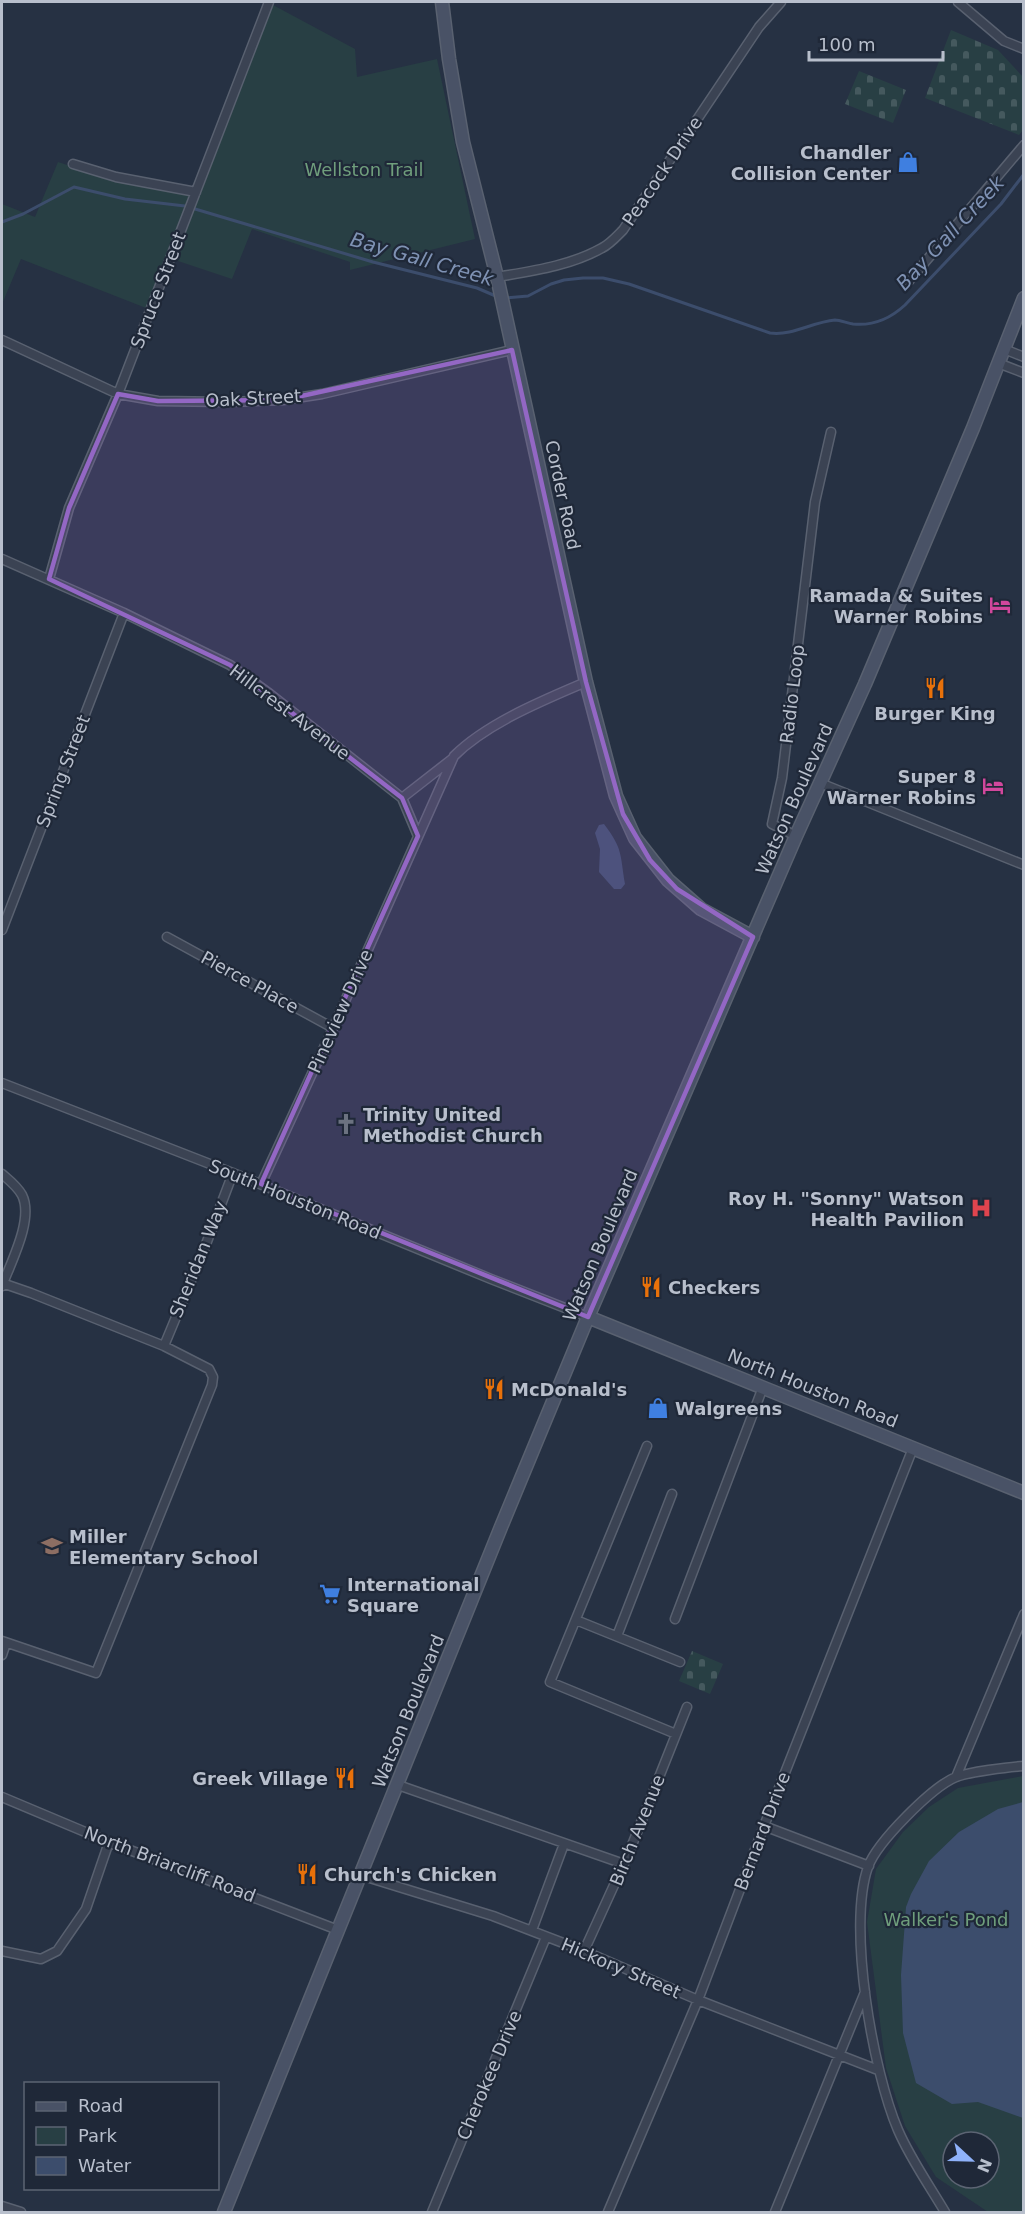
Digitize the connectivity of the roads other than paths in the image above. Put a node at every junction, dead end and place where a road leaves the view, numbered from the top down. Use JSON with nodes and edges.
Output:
{"nodes":[{"id":1,"x":269,"y":2,"type":"edge"},
{"id":2,"x":442,"y":2,"type":"edge"},
{"id":3,"x":781,"y":2,"type":"edge"},
{"id":4,"x":958,"y":2,"type":"edge"},
{"id":5,"x":1023,"y":49,"type":"edge"},
{"id":6,"x":1023,"y":145,"type":"edge"},
{"id":7,"x":73,"y":164,"type":"dead end"},
{"id":8,"x":195,"y":194,"type":"junction"},
{"id":9,"x":497,"y":278,"type":"junction"},
{"id":10,"x":909,"y":281,"type":"dead end"},
{"id":11,"x":1023,"y":298,"type":"edge"},
{"id":12,"x":2,"y":340,"type":"edge"},
{"id":13,"x":1004,"y":349,"type":"junction"},
{"id":14,"x":512,"y":350,"type":"junction"},
{"id":15,"x":1023,"y":357,"type":"edge"},
{"id":16,"x":998,"y":363,"type":"junction"},
{"id":17,"x":1023,"y":373,"type":"edge"},
{"id":18,"x":118,"y":394,"type":"junction"},
{"id":19,"x":831,"y":432,"type":"dead end"},
{"id":20,"x":2,"y":559,"type":"edge"},
{"id":21,"x":49,"y":579,"type":"junction"},
{"id":22,"x":124,"y":613,"type":"junction"},
{"id":23,"x":586,"y":682,"type":"junction"},
{"id":24,"x":454,"y":756,"type":"junction"},
{"id":25,"x":820,"y":783,"type":"junction"},
{"id":26,"x":402,"y":798,"type":"junction"},
{"id":27,"x":418,"y":836,"type":"junction"},
{"id":28,"x":796,"y":837,"type":"junction"},
{"id":29,"x":1023,"y":865,"type":"edge"},
{"id":30,"x":2,"y":930,"type":"edge"},
{"id":31,"x":167,"y":937,"type":"dead end"},
{"id":32,"x":753,"y":937,"type":"junction"},
{"id":33,"x":333,"y":1028,"type":"junction"},
{"id":34,"x":2,"y":1083,"type":"edge"},
{"id":35,"x":232,"y":1173,"type":"junction"},
{"id":36,"x":2,"y":1174,"type":"edge"},
{"id":37,"x":261,"y":1184,"type":"junction"},
{"id":38,"x":2,"y":1284,"type":"edge"},
{"id":39,"x":588,"y":1317,"type":"junction"},
{"id":40,"x":164,"y":1346,"type":"junction"},
{"id":41,"x":763,"y":1388,"type":"junction"},
{"id":42,"x":647,"y":1446,"type":"dead end"},
{"id":43,"x":913,"y":1448,"type":"junction"},
{"id":44,"x":1023,"y":1493,"type":"edge"},
{"id":45,"x":672,"y":1494,"type":"dead end"},
{"id":46,"x":1023,"y":1614,"type":"edge"},
{"id":47,"x":675,"y":1619,"type":"dead end"},
{"id":48,"x":576,"y":1620,"type":"junction"},
{"id":49,"x":617,"y":1636,"type":"junction"},
{"id":50,"x":4,"y":1642,"type":"edge"},
{"id":51,"x":2,"y":1655,"type":"edge"},
{"id":52,"x":680,"y":1662,"type":"dead end"},
{"id":53,"x":687,"y":1707,"type":"dead end"},
{"id":54,"x":676,"y":1734,"type":"junction"},
{"id":55,"x":1023,"y":1766,"type":"edge"},
{"id":56,"x":956,"y":1777,"type":"junction"},
{"id":57,"x":398,"y":1785,"type":"junction"},
{"id":58,"x":2,"y":1797,"type":"edge"},
{"id":59,"x":764,"y":1826,"type":"junction"},
{"id":60,"x":109,"y":1842,"type":"junction"},
{"id":61,"x":564,"y":1844,"type":"junction"},
{"id":62,"x":624,"y":1864,"type":"junction"},
{"id":63,"x":869,"y":1866,"type":"junction"},
{"id":64,"x":360,"y":1875,"type":"junction"},
{"id":65,"x":338,"y":1930,"type":"junction"},
{"id":66,"x":532,"y":1930,"type":"junction"},
{"id":67,"x":546,"y":1937,"type":"junction"},
{"id":68,"x":2,"y":1951,"type":"edge"},
{"id":69,"x":584,"y":1951,"type":"junction"},
{"id":70,"x":865,"y":1992,"type":"junction"},
{"id":71,"x":698,"y":2000,"type":"junction"},
{"id":72,"x":838,"y":2054,"type":"junction"},
{"id":73,"x":878,"y":2070,"type":"junction"},
{"id":74,"x":2,"y":2206,"type":"edge"},
{"id":75,"x":21,"y":2212,"type":"edge"},
{"id":76,"x":224,"y":2212,"type":"edge"},
{"id":77,"x":432,"y":2212,"type":"edge"},
{"id":78,"x":608,"y":2212,"type":"edge"},
{"id":79,"x":774,"y":2212,"type":"edge"},
{"id":80,"x":945,"y":2212,"type":"edge"}],
"edges":[{"from":1,"to":8,"type":"street","name":"Spruce Street"},
{"from":2,"to":9,"type":"main road","name":"Corder Road"},
{"from":3,"to":9,"type":"street","name":"Peacock Drive"},
{"from":4,"to":5,"type":"street"},
{"from":6,"to":10,"type":"street"},
{"from":7,"to":8,"type":"street"},
{"from":8,"to":18,"type":"street","name":"Spruce Street"},
{"from":9,"to":14,"type":"main road","name":"Corder Road"},
{"from":11,"to":13,"type":"main road","name":"Watson Boulevard"},
{"from":12,"to":18,"type":"street","name":"Oak Street"},
{"from":13,"to":15,"type":"street"},
{"from":13,"to":16,"type":"main road","name":"Watson Boulevard"},
{"from":14,"to":18,"type":"street","name":"Oak Street"},
{"from":14,"to":23,"type":"main road","name":"Corder Road"},
{"from":16,"to":17,"type":"street"},
{"from":16,"to":25,"type":"main road","name":"Watson Boulevard"},
{"from":18,"to":21,"type":"street","name":"Spruce Street"},
{"from":19,"to":28,"type":"street","name":"Radio Loop"},
{"from":20,"to":21,"type":"street","name":"Hillcrest Avenue"},
{"from":21,"to":22,"type":"street","name":"Hillcrest Avenue"},
{"from":22,"to":26,"type":"street","name":"Hillcrest Avenue"},
{"from":22,"to":30,"type":"street","name":"Spring Street"},
{"from":23,"to":24,"type":"street"},
{"from":23,"to":32,"type":"main road","name":"Corder Road"},
{"from":24,"to":26,"type":"street"},
{"from":24,"to":27,"type":"street","name":"Pineview Drive"},
{"from":25,"to":28,"type":"main road","name":"Watson Boulevard"},
{"from":25,"to":29,"type":"street"},
{"from":26,"to":27,"type":"street","name":"Hillcrest Avenue"},
{"from":27,"to":33,"type":"street","name":"Pineview Drive"},
{"from":28,"to":32,"type":"main road","name":"Watson Boulevard"},
{"from":31,"to":33,"type":"street","name":"Pierce Place"},
{"from":32,"to":39,"type":"main road","name":"Watson Boulevard"},
{"from":33,"to":37,"type":"street","name":"Pineview Drive"},
{"from":34,"to":35,"type":"street","name":"South Houston Road"},
{"from":35,"to":37,"type":"street","name":"South Houston Road"},
{"from":35,"to":40,"type":"street","name":"Sheridan Way"},
{"from":36,"to":38,"type":"street"},
{"from":37,"to":39,"type":"street","name":"South Houston Road"},
{"from":38,"to":40,"type":"street"},
{"from":39,"to":41,"type":"main road","name":"North Houston Road"},
{"from":39,"to":57,"type":"main road","name":"Watson Boulevard"},
{"from":40,"to":50,"type":"street"},
{"from":41,"to":43,"type":"main road","name":"North Houston Road"},
{"from":41,"to":47,"type":"street"},
{"from":42,"to":48,"type":"street"},
{"from":43,"to":44,"type":"main road","name":"North Houston Road"},
{"from":43,"to":59,"type":"street","name":"Bernard Drive"},
{"from":45,"to":49,"type":"street"},
{"from":46,"to":56,"type":"street"},
{"from":48,"to":49,"type":"street"},
{"from":48,"to":54,"type":"street"},
{"from":49,"to":52,"type":"street"},
{"from":50,"to":51,"type":"street"},
{"from":53,"to":54,"type":"street","name":"Birch Avenue"},
{"from":54,"to":62,"type":"street","name":"Birch Avenue"},
{"from":55,"to":56,"type":"street"},
{"from":56,"to":63,"type":"street"},
{"from":57,"to":61,"type":"street"},
{"from":57,"to":64,"type":"main road","name":"Watson Boulevard"},
{"from":58,"to":60,"type":"street","name":"North Briarcliff Road"},
{"from":59,"to":63,"type":"street"},
{"from":59,"to":71,"type":"street","name":"Bernard Drive"},
{"from":60,"to":65,"type":"street","name":"North Briarcliff Road"},
{"from":60,"to":68,"type":"street"},
{"from":61,"to":62,"type":"street"},
{"from":61,"to":66,"type":"street"},
{"from":62,"to":69,"type":"street","name":"Birch Avenue"},
{"from":63,"to":70,"type":"street"},
{"from":64,"to":65,"type":"main road","name":"Watson Boulevard"},
{"from":64,"to":66,"type":"street","name":"Hickory Street"},
{"from":65,"to":76,"type":"main road","name":"Watson Boulevard"},
{"from":66,"to":67,"type":"street","name":"Hickory Street"},
{"from":67,"to":69,"type":"street","name":"Hickory Street"},
{"from":67,"to":77,"type":"street","name":"Cherokee Drive"},
{"from":69,"to":71,"type":"street","name":"Hickory Street"},
{"from":70,"to":72,"type":"street"},
{"from":70,"to":73,"type":"street"},
{"from":71,"to":72,"type":"street","name":"Hickory Street"},
{"from":71,"to":78,"type":"street","name":"Bernard Drive"},
{"from":72,"to":73,"type":"street","name":"Hickory Street"},
{"from":72,"to":79,"type":"street"},
{"from":73,"to":80,"type":"street"},
{"from":74,"to":75,"type":"street"}]}
